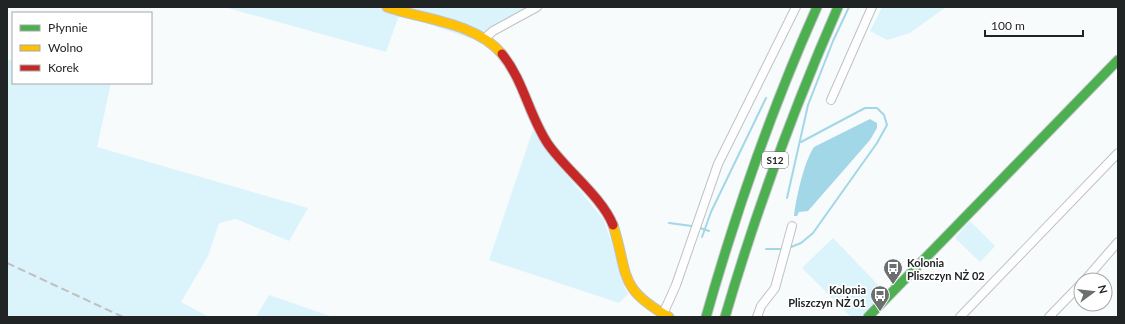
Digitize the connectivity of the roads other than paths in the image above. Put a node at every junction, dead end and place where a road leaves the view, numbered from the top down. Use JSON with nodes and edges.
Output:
{"nodes":[{"id":1,"x":387,"y":7,"type":"edge"},
{"id":2,"x":537,"y":7,"type":"edge"},
{"id":3,"x":796,"y":7,"type":"edge"},
{"id":4,"x":817,"y":7,"type":"edge"},
{"id":5,"x":838,"y":7,"type":"edge"},
{"id":6,"x":872,"y":7,"type":"edge"},
{"id":7,"x":484,"y":39,"type":"junction"},
{"id":8,"x":1118,"y":60,"type":"edge"},
{"id":9,"x":831,"y":100,"type":"dead end"},
{"id":10,"x":1118,"y":152,"type":"edge"},
{"id":11,"x":792,"y":226,"type":"dead end"},
{"id":12,"x":1118,"y":242,"type":"edge"},
{"id":13,"x":1091,"y":272,"type":"edge"},
{"id":14,"x":1073,"y":292,"type":"edge"},
{"id":15,"x":666,"y":316,"type":"edge"},
{"id":16,"x":706,"y":317,"type":"edge"},
{"id":17,"x":725,"y":317,"type":"edge"},
{"id":18,"x":757,"y":317,"type":"edge"},
{"id":19,"x":868,"y":317,"type":"edge"},
{"id":20,"x":960,"y":317,"type":"edge"},
{"id":21,"x":1049,"y":317,"type":"edge"}],
"edges":[{"from":1,"to":7,"type":"main road"},
{"from":2,"to":7,"type":"street"},
{"from":3,"to":15,"type":"street"},
{"from":4,"to":16,"type":"main road","number":"S12"},
{"from":5,"to":17,"type":"main road","number":"S12"},
{"from":6,"to":9,"type":"street"},
{"from":7,"to":15,"type":"main road"},
{"from":8,"to":19,"type":"main road"},
{"from":10,"to":20,"type":"street"},
{"from":11,"to":18,"type":"street"},
{"from":12,"to":13,"type":"street"},
{"from":14,"to":21,"type":"street"}]}
